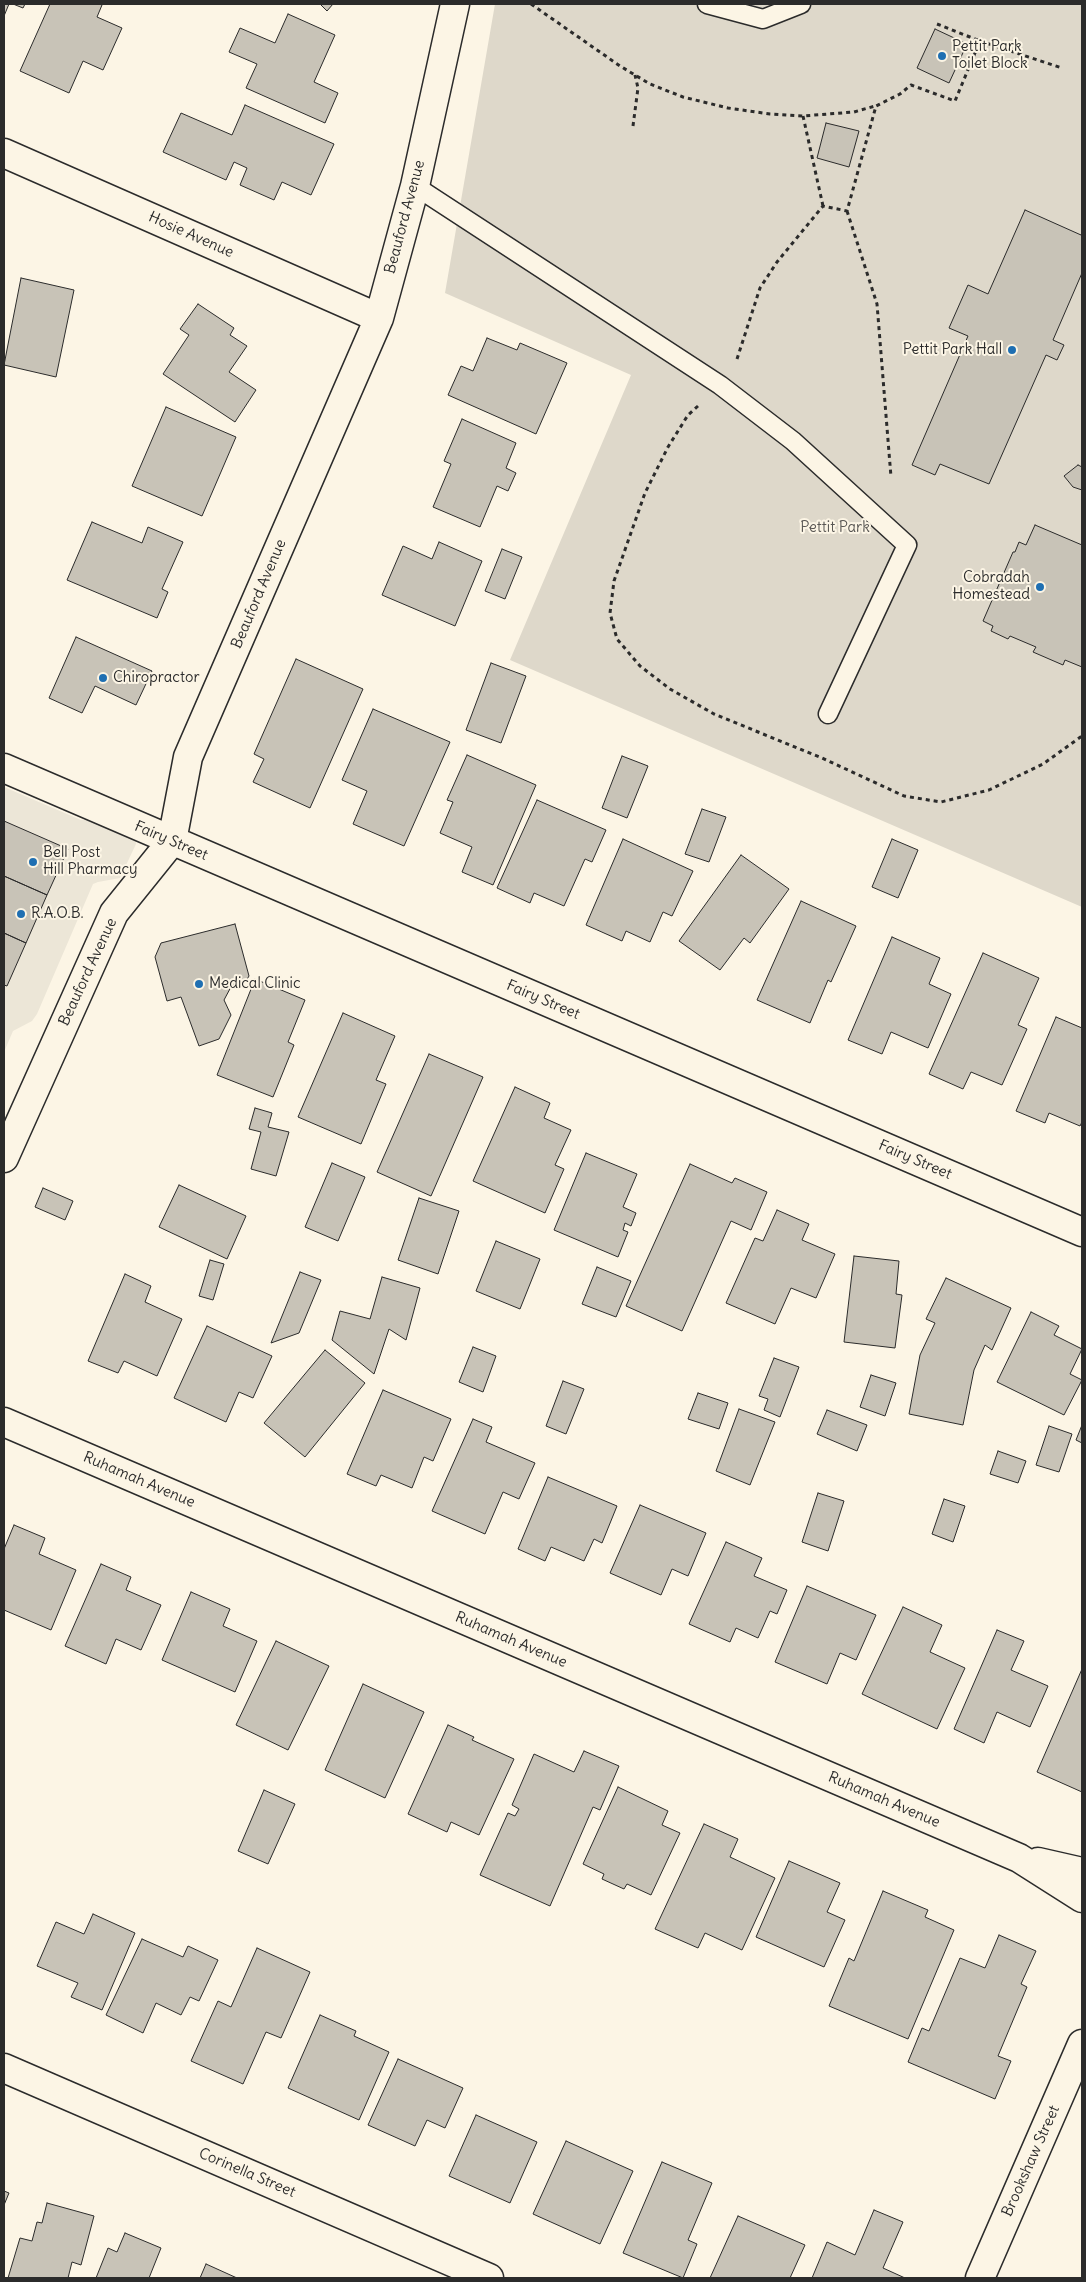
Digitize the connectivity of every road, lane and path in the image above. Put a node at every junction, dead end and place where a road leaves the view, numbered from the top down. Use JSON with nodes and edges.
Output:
{"nodes":[{"id":1,"x":455,"y":4,"type":"edge"},
{"id":2,"x":531,"y":4,"type":"edge"},
{"id":3,"x":707,"y":4,"type":"edge"},
{"id":4,"x":801,"y":4,"type":"edge"},
{"id":5,"x":937,"y":24,"type":"dead end"},
{"id":6,"x":980,"y":42,"type":"junction"},
{"id":7,"x":1062,"y":68,"type":"dead end"},
{"id":8,"x":634,"y":75,"type":"junction"},
{"id":9,"x":876,"y":106,"type":"junction"},
{"id":10,"x":803,"y":116,"type":"junction"},
{"id":11,"x":633,"y":126,"type":"dead end"},
{"id":12,"x":4,"y":153,"type":"edge"},
{"id":13,"x":415,"y":186,"type":"junction"},
{"id":14,"x":823,"y":206,"type":"junction"},
{"id":15,"x":847,"y":211,"type":"junction"},
{"id":16,"x":379,"y":318,"type":"junction"},
{"id":17,"x":720,"y":385,"type":"junction"},
{"id":18,"x":891,"y":477,"type":"dead end"},
{"id":19,"x":828,"y":714,"type":"dead end"},
{"id":20,"x":1082,"y":736,"type":"edge"},
{"id":21,"x":4,"y":768,"type":"edge"},
{"id":22,"x":172,"y":841,"type":"junction"},
{"id":23,"x":4,"y":1158,"type":"edge"},
{"id":24,"x":1082,"y":1232,"type":"edge"},
{"id":25,"x":4,"y":1422,"type":"edge"},
{"id":26,"x":1019,"y":1858,"type":"junction"},
{"id":27,"x":1082,"y":1872,"type":"edge"},
{"id":28,"x":1082,"y":1898,"type":"edge"},
{"id":29,"x":1082,"y":2044,"type":"edge"},
{"id":30,"x":4,"y":2068,"type":"edge"},
{"id":31,"x":489,"y":2278,"type":"edge"},
{"id":32,"x":980,"y":2278,"type":"edge"}],
"edges":[{"from":1,"to":13,"type":"street","name":"Beauford Avenue"},
{"from":2,"to":8,"type":"path"},
{"from":3,"to":4,"type":"lane"},
{"from":5,"to":6,"type":"path"},
{"from":6,"to":7,"type":"path"},
{"from":6,"to":9,"type":"path"},
{"from":8,"to":10,"type":"path"},
{"from":8,"to":11,"type":"path"},
{"from":9,"to":10,"type":"path"},
{"from":9,"to":15,"type":"path"},
{"from":10,"to":14,"type":"path"},
{"from":12,"to":16,"type":"street","name":"Hosie Avenue"},
{"from":13,"to":16,"type":"street","name":"Beauford Avenue"},
{"from":13,"to":17,"type":"lane"},
{"from":14,"to":15,"type":"path"},
{"from":14,"to":17,"type":"path"},
{"from":15,"to":18,"type":"path"},
{"from":16,"to":22,"type":"street","name":"Beauford Avenue"},
{"from":17,"to":19,"type":"lane"},
{"from":17,"to":20,"type":"path"},
{"from":21,"to":22,"type":"street","name":"Fairy Street"},
{"from":22,"to":23,"type":"street","name":"Beauford Avenue"},
{"from":22,"to":24,"type":"street","name":"Fairy Street"},
{"from":25,"to":26,"type":"street","name":"Ruhamah Avenue"},
{"from":26,"to":27,"type":"street","name":"Ruhamah Avenue"},
{"from":26,"to":28,"type":"street","name":"Ruhamah Avenue"},
{"from":29,"to":32,"type":"street","name":"Brookshaw Street"},
{"from":30,"to":31,"type":"street","name":"Corinella Street"}]}
